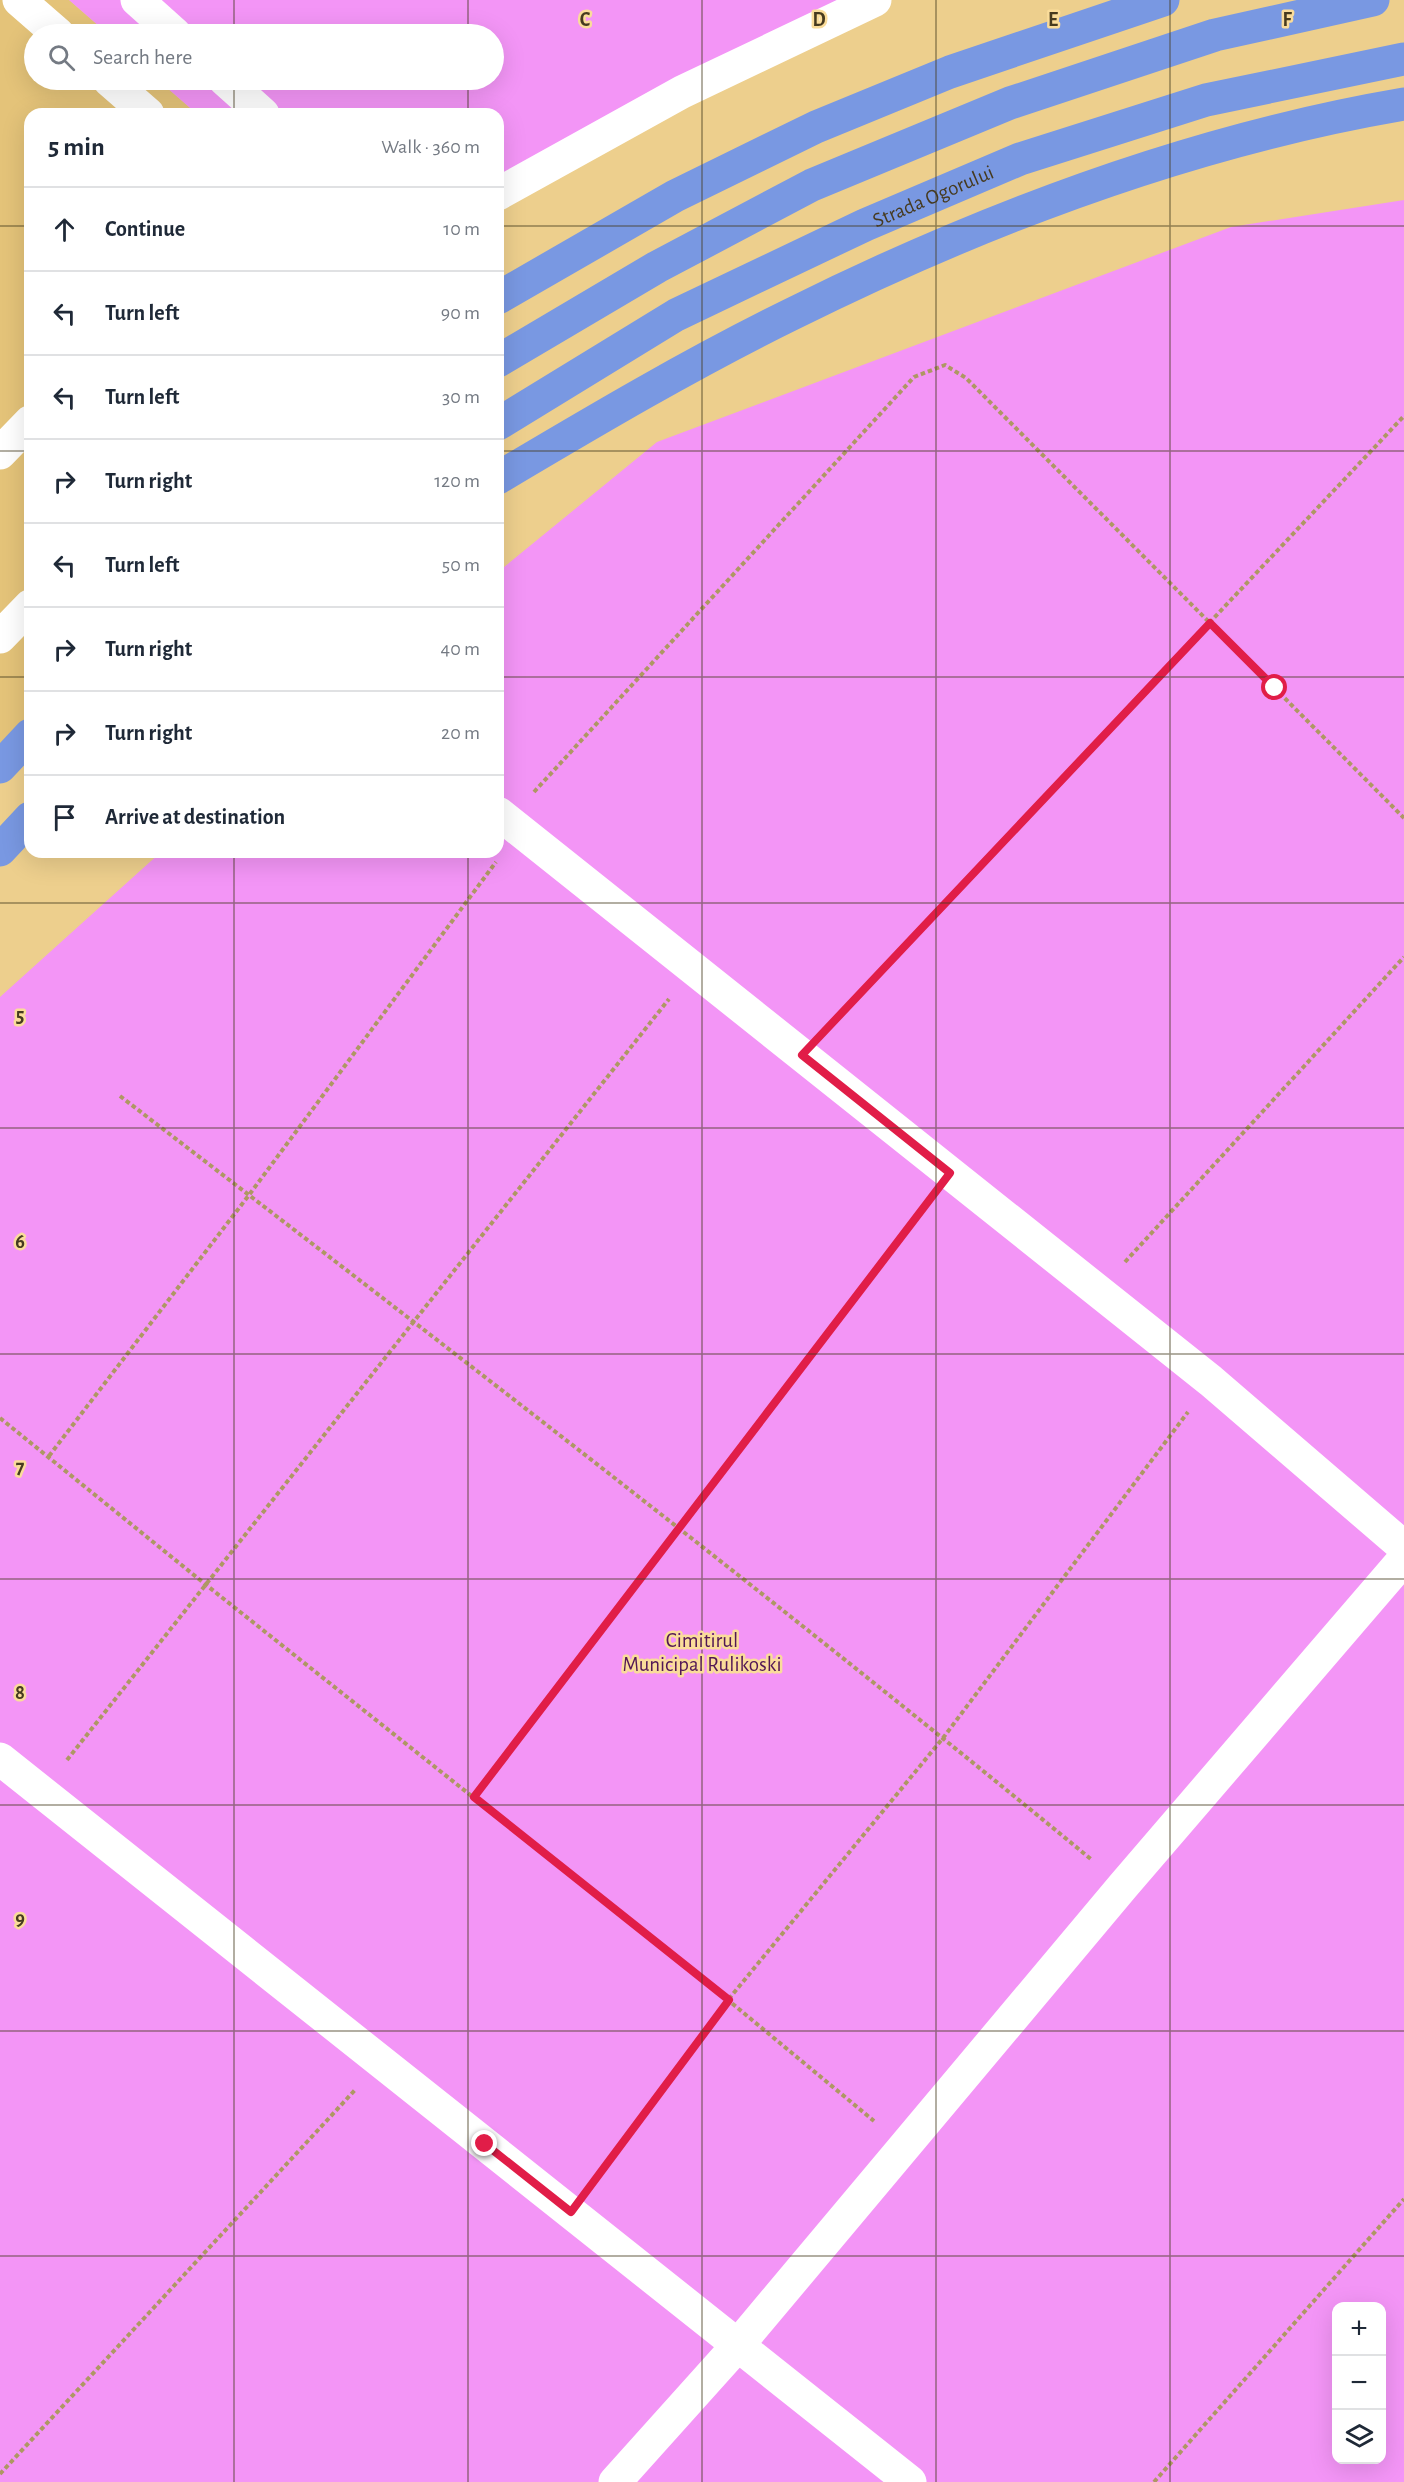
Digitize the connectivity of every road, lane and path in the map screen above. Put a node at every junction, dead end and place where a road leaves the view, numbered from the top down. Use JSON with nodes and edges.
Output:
{"nodes":[{"id":1,"x":19,"y":0,"type":"edge"},
{"id":2,"x":136,"y":0,"type":"edge"},
{"id":3,"x":875,"y":0,"type":"edge"},
{"id":4,"x":1163,"y":0,"type":"edge"},
{"id":5,"x":1373,"y":0,"type":"edge"},
{"id":6,"x":47,"y":24,"type":"edge"},
{"id":7,"x":164,"y":24,"type":"edge"},
{"id":8,"x":1404,"y":59,"type":"edge"},
{"id":9,"x":120,"y":90,"type":"edge"},
{"id":10,"x":236,"y":90,"type":"edge"},
{"id":11,"x":1404,"y":104,"type":"edge"},
{"id":12,"x":141,"y":108,"type":"edge"},
{"id":13,"x":256,"y":108,"type":"edge"},
{"id":14,"x":504,"y":191,"type":"edge"},
{"id":15,"x":504,"y":295,"type":"edge"},
{"id":16,"x":504,"y":357,"type":"edge"},
{"id":17,"x":1404,"y":416,"type":"edge"},
{"id":18,"x":504,"y":420,"type":"edge"},
{"id":19,"x":24,"y":428,"type":"edge"},
{"id":20,"x":0,"y":453,"type":"edge"},
{"id":21,"x":504,"y":474,"type":"edge"},
{"id":22,"x":24,"y":612,"type":"edge"},
{"id":23,"x":1210,"y":623,"type":"junction"},
{"id":24,"x":0,"y":637,"type":"edge"},
{"id":25,"x":24,"y":741,"type":"edge"},
{"id":26,"x":0,"y":766,"type":"edge"},
{"id":27,"x":1404,"y":818,"type":"edge"},
{"id":28,"x":509,"y":821,"type":"edge"},
{"id":29,"x":24,"y":824,"type":"edge"},
{"id":30,"x":0,"y":850,"type":"edge"},
{"id":31,"x":483,"y":858,"type":"edge"},
{"id":32,"x":1404,"y":957,"type":"edge"},
{"id":33,"x":693,"y":968,"type":"junction"},
{"id":34,"x":802,"y":1055,"type":"junction"},
{"id":35,"x":120,"y":1096,"type":"dead end"},
{"id":36,"x":950,"y":1173,"type":"junction"},
{"id":37,"x":249,"y":1195,"type":"junction"},
{"id":38,"x":1098,"y":1291,"type":"junction"},
{"id":39,"x":415,"y":1322,"type":"junction"},
{"id":40,"x":1211,"y":1381,"type":"junction"},
{"id":41,"x":0,"y":1418,"type":"edge"},
{"id":42,"x":49,"y":1456,"type":"junction"},
{"id":43,"x":680,"y":1528,"type":"junction"},
{"id":44,"x":1404,"y":1547,"type":"edge"},
{"id":45,"x":1404,"y":1559,"type":"edge"},
{"id":46,"x":205,"y":1584,"type":"junction"},
{"id":47,"x":943,"y":1738,"type":"junction"},
{"id":48,"x":0,"y":1759,"type":"edge"},
{"id":49,"x":42,"y":1791,"type":"junction"},
{"id":50,"x":474,"y":1797,"type":"junction"},
{"id":51,"x":1123,"y":1886,"type":"junction"},
{"id":52,"x":729,"y":2000,"type":"junction"},
{"id":53,"x":382,"y":2061,"type":"junction"},
{"id":54,"x":904,"y":2146,"type":"junction"},
{"id":55,"x":1404,"y":2199,"type":"edge"},
{"id":56,"x":571,"y":2212,"type":"junction"},
{"id":57,"x":738,"y":2345,"type":"junction"},
{"id":58,"x":0,"y":2474,"type":"edge"},
{"id":59,"x":615,"y":2482,"type":"edge"},
{"id":60,"x":910,"y":2482,"type":"edge"},
{"id":61,"x":1154,"y":2482,"type":"edge"}],
"edges":[{"from":1,"to":6,"type":"street"},
{"from":2,"to":7,"type":"street"},
{"from":3,"to":14,"type":"street"},
{"from":4,"to":15,"type":"highway"},
{"from":5,"to":16,"type":"highway"},
{"from":8,"to":18,"type":"highway","name":"Strada Ogorului"},
{"from":9,"to":12,"type":"street"},
{"from":10,"to":13,"type":"street"},
{"from":11,"to":21,"type":"highway"},
{"from":17,"to":23,"type":"path"},
{"from":19,"to":20,"type":"street"},
{"from":22,"to":24,"type":"street"},
{"from":23,"to":27,"type":"path"},
{"from":23,"to":28,"type":"path"},
{"from":23,"to":34,"type":"path"},
{"from":25,"to":26,"type":"highway"},
{"from":28,"to":33,"type":"street"},
{"from":29,"to":30,"type":"highway"},
{"from":31,"to":37,"type":"path"},
{"from":32,"to":38,"type":"path"},
{"from":33,"to":34,"type":"street"},
{"from":33,"to":39,"type":"path"},
{"from":34,"to":36,"type":"street"},
{"from":35,"to":37,"type":"path"},
{"from":36,"to":38,"type":"street"},
{"from":36,"to":43,"type":"path"},
{"from":37,"to":39,"type":"path"},
{"from":37,"to":42,"type":"path"},
{"from":38,"to":40,"type":"street"},
{"from":39,"to":43,"type":"path"},
{"from":39,"to":46,"type":"path"},
{"from":40,"to":44,"type":"street"},
{"from":40,"to":47,"type":"path"},
{"from":41,"to":42,"type":"path"},
{"from":42,"to":46,"type":"path"},
{"from":43,"to":47,"type":"path"},
{"from":43,"to":50,"type":"path"},
{"from":45,"to":51,"type":"street"},
{"from":46,"to":49,"type":"path"},
{"from":46,"to":50,"type":"path"},
{"from":47,"to":51,"type":"path"},
{"from":47,"to":52,"type":"path"},
{"from":48,"to":49,"type":"street"},
{"from":49,"to":53,"type":"street"},
{"from":50,"to":52,"type":"path"},
{"from":51,"to":54,"type":"street"},
{"from":52,"to":54,"type":"path"},
{"from":52,"to":56,"type":"path"},
{"from":53,"to":56,"type":"street"},
{"from":53,"to":58,"type":"path"},
{"from":54,"to":57,"type":"street"},
{"from":55,"to":61,"type":"path"},
{"from":56,"to":57,"type":"street"},
{"from":57,"to":59,"type":"street"},
{"from":57,"to":60,"type":"street"}]}
